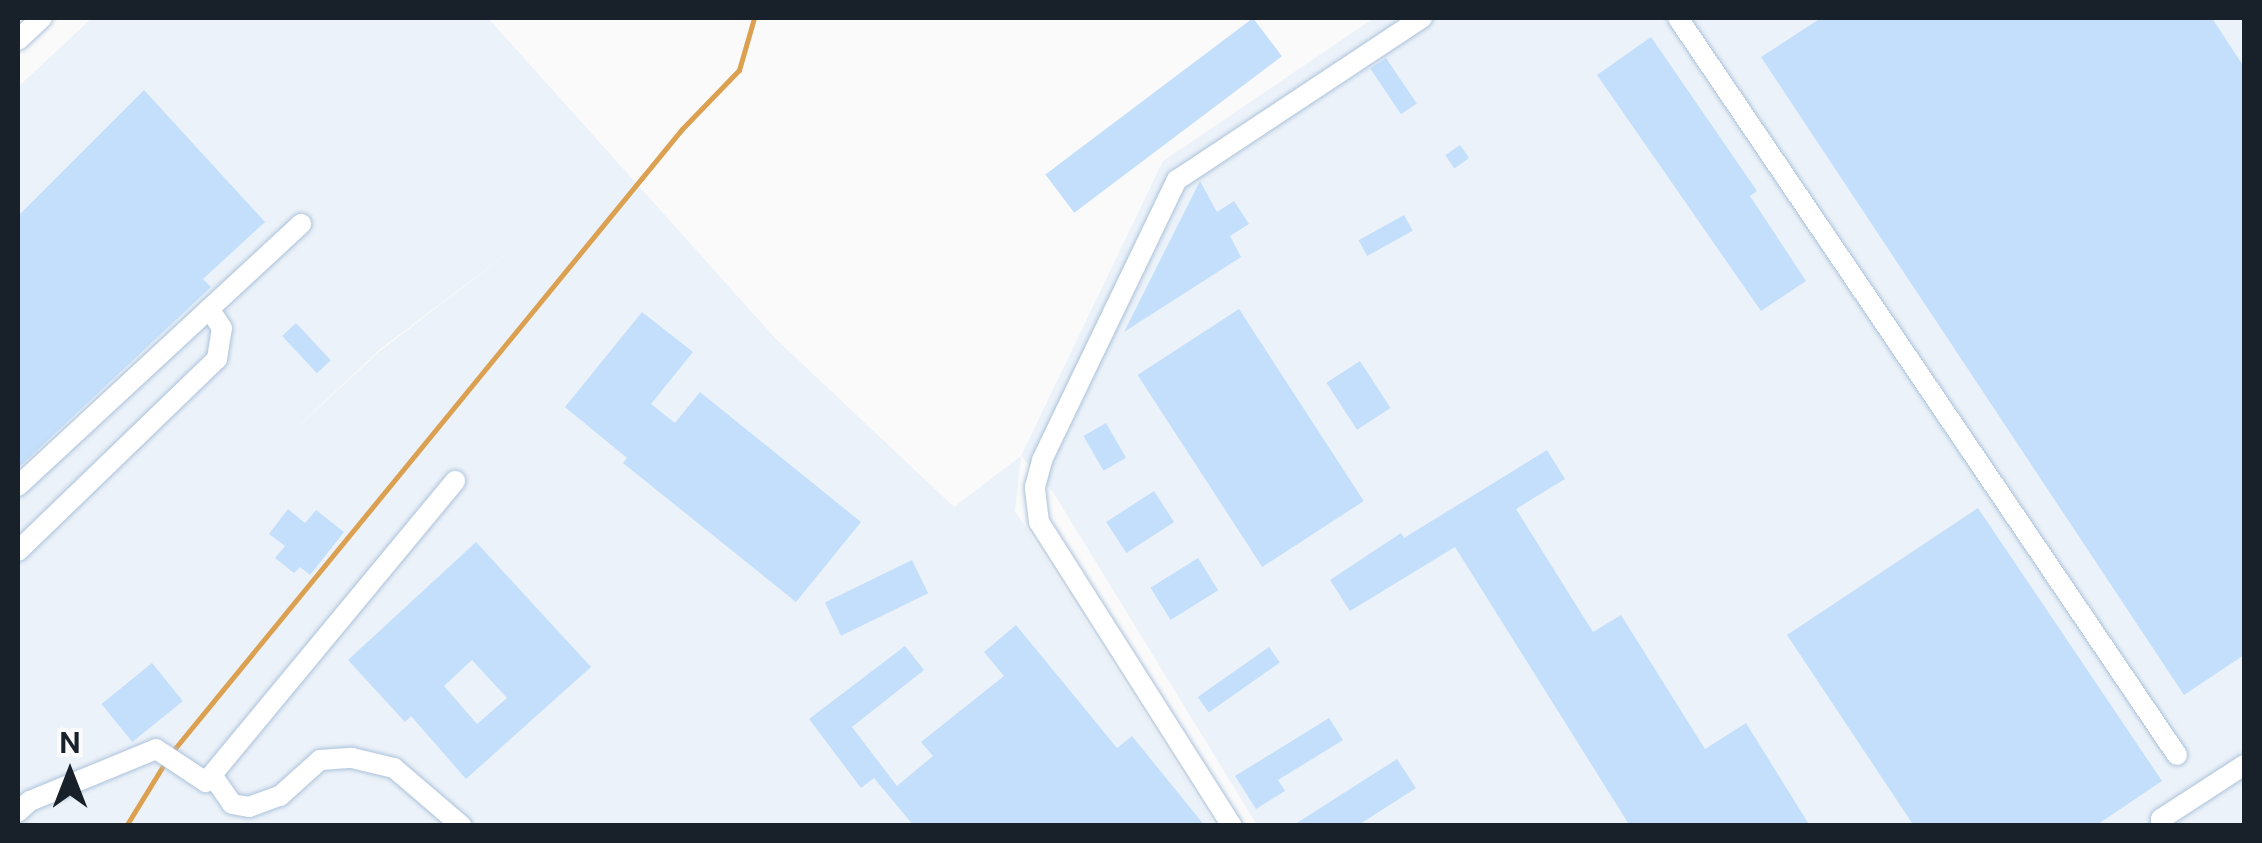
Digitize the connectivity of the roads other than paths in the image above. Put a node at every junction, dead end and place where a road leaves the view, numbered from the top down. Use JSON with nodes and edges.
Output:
{"nodes":[{"id":1,"x":42,"y":18,"type":"edge"},
{"id":2,"x":1422,"y":18,"type":"edge"},
{"id":3,"x":1678,"y":18,"type":"edge"},
{"id":4,"x":18,"y":40,"type":"edge"},
{"id":5,"x":301,"y":224,"type":"dead end"},
{"id":6,"x":209,"y":309,"type":"junction"},
{"id":7,"x":455,"y":481,"type":"dead end"},
{"id":8,"x":18,"y":486,"type":"edge"},
{"id":9,"x":18,"y":551,"type":"edge"},
{"id":10,"x":2177,"y":755,"type":"dead end"},
{"id":11,"x":2244,"y":766,"type":"edge"},
{"id":12,"x":209,"y":778,"type":"junction"},
{"id":13,"x":18,"y":812,"type":"edge"},
{"id":14,"x":462,"y":826,"type":"edge"},
{"id":15,"x":1232,"y":826,"type":"edge"},
{"id":16,"x":2161,"y":826,"type":"edge"}],
"edges":[{"from":1,"to":4,"type":"street"},
{"from":2,"to":15,"type":"street"},
{"from":3,"to":10,"type":"street"},
{"from":5,"to":6,"type":"street"},
{"from":6,"to":8,"type":"street"},
{"from":6,"to":9,"type":"street"},
{"from":7,"to":12,"type":"street"},
{"from":11,"to":16,"type":"street"},
{"from":12,"to":13,"type":"street"},
{"from":12,"to":14,"type":"street"}]}
